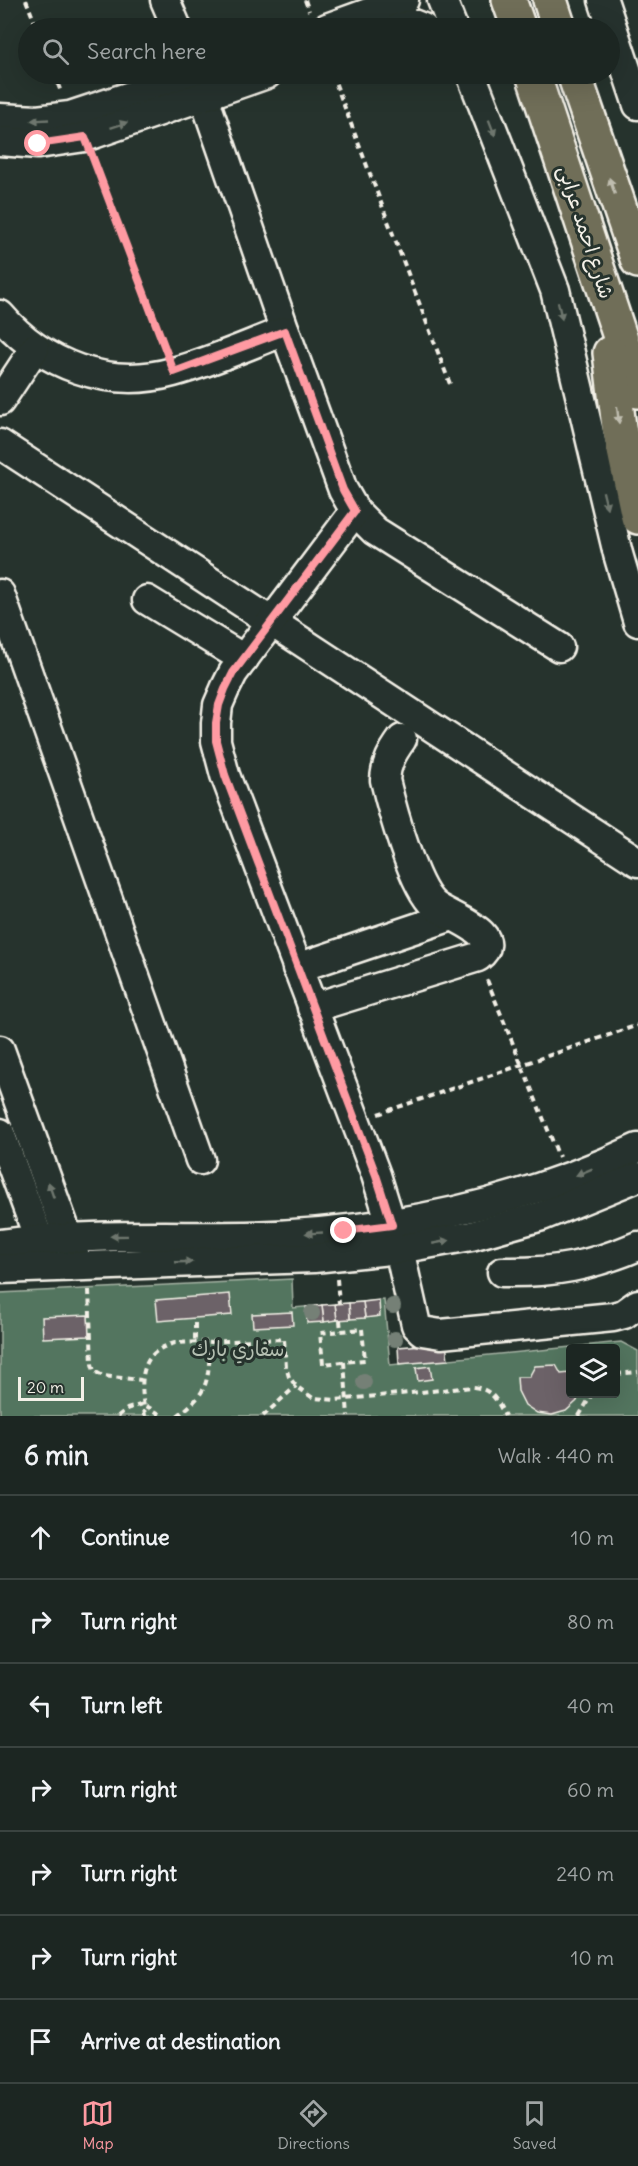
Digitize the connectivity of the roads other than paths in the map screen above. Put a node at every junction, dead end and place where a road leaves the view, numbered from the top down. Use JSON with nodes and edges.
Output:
{"nodes":[{"id":1,"x":165,"y":0,"type":"edge"},
{"id":2,"x":404,"y":0,"type":"edge"},
{"id":3,"x":442,"y":0,"type":"edge"},
{"id":4,"x":509,"y":0,"type":"edge"},
{"id":5,"x":549,"y":0,"type":"edge"},
{"id":6,"x":603,"y":0,"type":"edge"},
{"id":7,"x":173,"y":18,"type":"edge"},
{"id":8,"x":354,"y":18,"type":"edge"},
{"id":9,"x":449,"y":18,"type":"edge"},
{"id":10,"x":515,"y":18,"type":"edge"},
{"id":11,"x":555,"y":18,"type":"edge"},
{"id":12,"x":609,"y":18,"type":"edge"},
{"id":13,"x":620,"y":51,"type":"edge"},
{"id":14,"x":181,"y":84,"type":"edge"},
{"id":15,"x":188,"y":84,"type":"edge"},
{"id":16,"x":200,"y":84,"type":"edge"},
{"id":17,"x":475,"y":84,"type":"edge"},
{"id":18,"x":537,"y":84,"type":"edge"},
{"id":19,"x":577,"y":84,"type":"edge"},
{"id":20,"x":638,"y":105,"type":"edge"},
{"id":21,"x":0,"y":118,"type":"edge"},
{"id":22,"x":0,"y":141,"type":"edge"},
{"id":23,"x":638,"y":261,"type":"edge"},
{"id":24,"x":607,"y":294,"type":"junction"},
{"id":25,"x":0,"y":315,"type":"edge"},
{"id":26,"x":285,"y":331,"type":"junction"},
{"id":27,"x":35,"y":348,"type":"junction"},
{"id":28,"x":638,"y":391,"type":"edge"},
{"id":29,"x":0,"y":401,"type":"edge"},
{"id":30,"x":0,"y":444,"type":"edge"},
{"id":31,"x":355,"y":511,"type":"junction"},
{"id":32,"x":638,"y":517,"type":"edge"},
{"id":33,"x":0,"y":594,"type":"edge"},
{"id":34,"x":147,"y":600,"type":"dead end"},
{"id":35,"x":272,"y":622,"type":"junction"},
{"id":36,"x":638,"y":622,"type":"edge"},
{"id":37,"x":559,"y":646,"type":"dead end"},
{"id":38,"x":244,"y":659,"type":"junction"},
{"id":39,"x":402,"y":739,"type":"dead end"},
{"id":40,"x":638,"y":862,"type":"edge"},
{"id":41,"x":452,"y":916,"type":"junction"},
{"id":42,"x":297,"y":968,"type":"junction"},
{"id":43,"x":312,"y":1008,"type":"junction"},
{"id":44,"x":0,"y":1050,"type":"edge"},
{"id":45,"x":0,"y":1133,"type":"edge"},
{"id":46,"x":638,"y":1148,"type":"edge"},
{"id":47,"x":200,"y":1160,"type":"dead end"},
{"id":48,"x":638,"y":1177,"type":"edge"},
{"id":49,"x":395,"y":1237,"type":"junction"},
{"id":50,"x":68,"y":1239,"type":"junction"},
{"id":51,"x":0,"y":1244,"type":"edge"},
{"id":52,"x":638,"y":1246,"type":"edge"},
{"id":53,"x":44,"y":1253,"type":"junction"},
{"id":54,"x":83,"y":1265,"type":"junction"},
{"id":55,"x":0,"y":1269,"type":"edge"},
{"id":56,"x":502,"y":1272,"type":"dead end"},
{"id":57,"x":633,"y":1315,"type":"edge"}],
"edges":[{"from":1,"to":7,"type":"street"},
{"from":2,"to":8,"type":"street"},
{"from":3,"to":9,"type":"street"},
{"from":4,"to":10,"type":"highway"},
{"from":5,"to":11,"type":"highway"},
{"from":6,"to":12,"type":"street"},
{"from":13,"to":20,"type":"street"},
{"from":14,"to":21,"type":"street","one_way":true},
{"from":22,"to":15,"type":"street","one_way":true},
{"from":16,"to":26,"type":"street"},
{"from":17,"to":36,"type":"street","one_way":true},
{"from":18,"to":24,"type":"highway","name":"شارع احمد عرابى"},
{"from":23,"to":19,"type":"highway","name":"شارع احمد عرابى","one_way":true},
{"from":24,"to":28,"type":"highway","name":"شارع احمد عرابى"},
{"from":24,"to":32,"type":"highway","one_way":true},
{"from":25,"to":27,"type":"street"},
{"from":26,"to":27,"type":"street"},
{"from":26,"to":31,"type":"street"},
{"from":27,"to":29,"type":"street"},
{"from":30,"to":35,"type":"street"},
{"from":31,"to":35,"type":"street"},
{"from":31,"to":37,"type":"street"},
{"from":33,"to":47,"type":"street"},
{"from":34,"to":38,"type":"street"},
{"from":35,"to":38,"type":"street"},
{"from":35,"to":40,"type":"street"},
{"from":38,"to":42,"type":"street"},
{"from":39,"to":41,"type":"street"},
{"from":41,"to":42,"type":"street"},
{"from":41,"to":43,"type":"street"},
{"from":42,"to":43,"type":"street"},
{"from":43,"to":49,"type":"street"},
{"from":50,"to":44,"type":"street","one_way":true},
{"from":45,"to":53,"type":"street"},
{"from":46,"to":49,"type":"street","one_way":true},
{"from":49,"to":48,"type":"street","one_way":true},
{"from":49,"to":50,"type":"street","one_way":true},
{"from":54,"to":49,"type":"street","one_way":true},
{"from":49,"to":57,"type":"street"},
{"from":50,"to":53,"type":"street"},
{"from":50,"to":54,"type":"street"},
{"from":51,"to":53,"type":"street"},
{"from":52,"to":56,"type":"street"},
{"from":53,"to":54,"type":"street"},
{"from":53,"to":55,"type":"street"}]}
